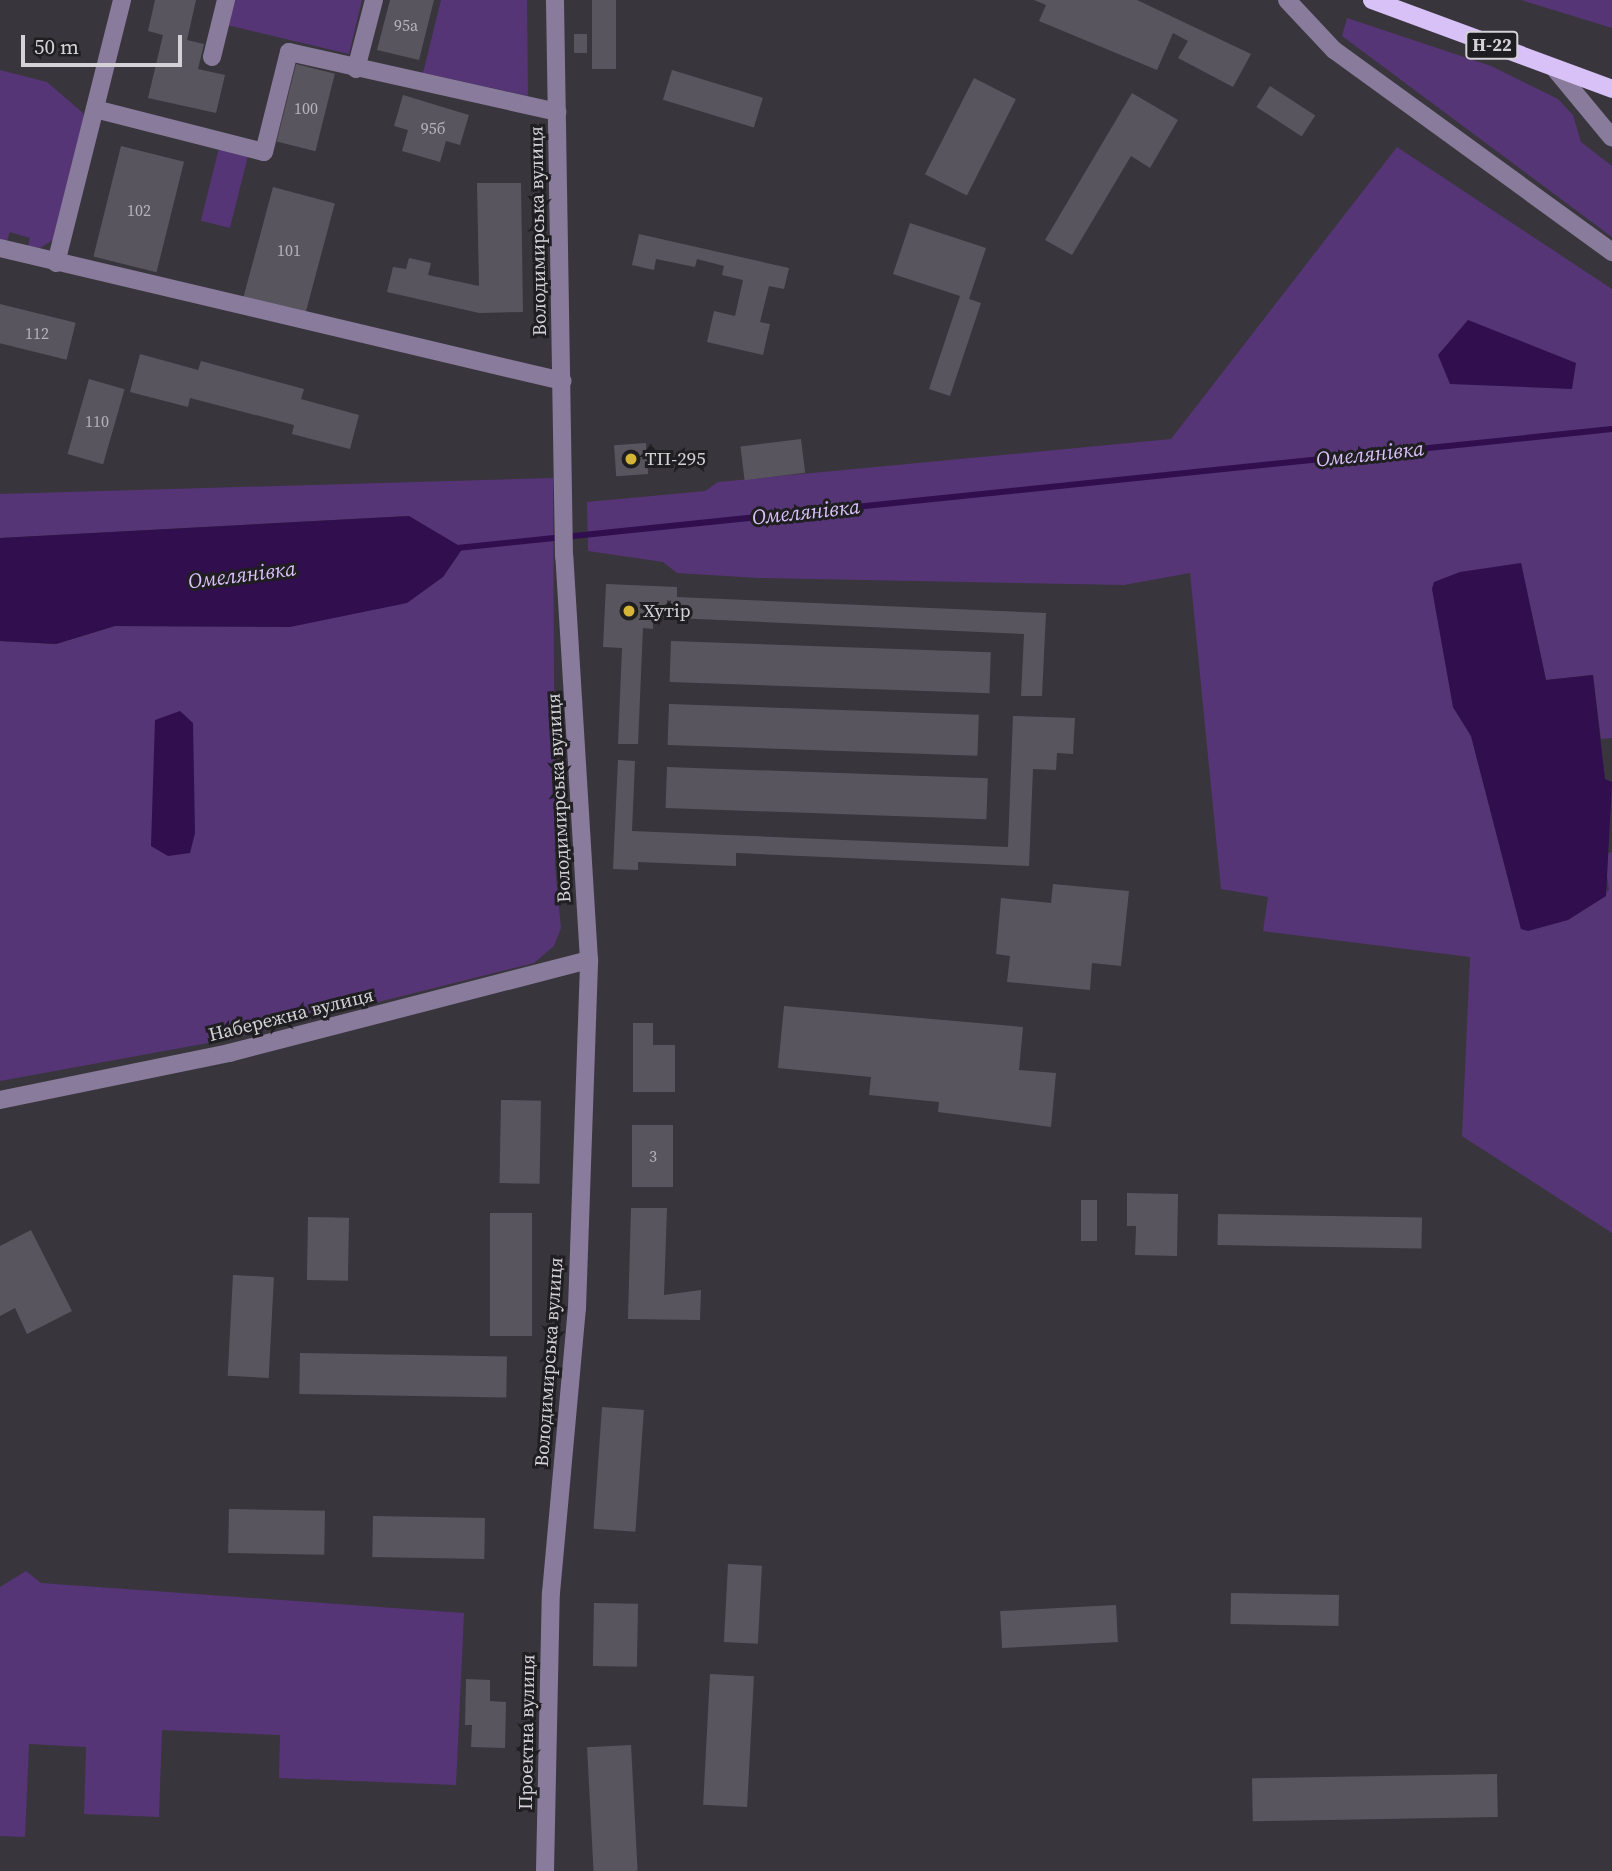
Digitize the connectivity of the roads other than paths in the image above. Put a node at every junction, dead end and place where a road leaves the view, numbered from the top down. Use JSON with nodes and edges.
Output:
{"nodes":[{"id":1,"x":122,"y":0,"type":"edge"},
{"id":2,"x":226,"y":0,"type":"edge"},
{"id":3,"x":374,"y":0,"type":"edge"},
{"id":4,"x":555,"y":0,"type":"edge"},
{"id":5,"x":1287,"y":0,"type":"edge"},
{"id":6,"x":1372,"y":0,"type":"edge"},
{"id":7,"x":212,"y":57,"type":"dead end"},
{"id":8,"x":356,"y":69,"type":"junction"},
{"id":9,"x":1555,"y":69,"type":"junction"},
{"id":10,"x":1612,"y":89,"type":"edge"},
{"id":11,"x":94,"y":109,"type":"junction"},
{"id":12,"x":557,"y":112,"type":"junction"},
{"id":13,"x":1612,"y":138,"type":"edge"},
{"id":14,"x":0,"y":248,"type":"edge"},
{"id":15,"x":1612,"y":252,"type":"edge"},
{"id":16,"x":55,"y":263,"type":"junction"},
{"id":17,"x":562,"y":381,"type":"junction"},
{"id":18,"x":589,"y":960,"type":"junction"},
{"id":19,"x":0,"y":1100,"type":"edge"},
{"id":20,"x":551,"y":1593,"type":"joint"},
{"id":21,"x":545,"y":1871,"type":"edge"}],
"edges":[{"from":1,"to":11,"type":"street"},
{"from":2,"to":7,"type":"street"},
{"from":3,"to":8,"type":"street"},
{"from":4,"to":12,"type":"street","name":"Володимирська вулиця"},
{"from":5,"to":15,"type":"street"},
{"from":6,"to":9,"type":"main road","number":"Н-22"},
{"from":8,"to":11,"type":"street"},
{"from":8,"to":12,"type":"street"},
{"from":9,"to":10,"type":"main road","number":"Н-22"},
{"from":9,"to":13,"type":"street"},
{"from":11,"to":16,"type":"street"},
{"from":12,"to":17,"type":"street","name":"Володимирська вулиця"},
{"from":14,"to":16,"type":"street"},
{"from":16,"to":17,"type":"street"},
{"from":17,"to":18,"type":"street","name":"Володимирська вулиця"},
{"from":18,"to":19,"type":"street","name":"Набережна вулиця"},
{"from":18,"to":20,"type":"street","name":"Володимирська вулиця"},
{"from":20,"to":21,"type":"street","name":"Проектна вулиця"}]}
